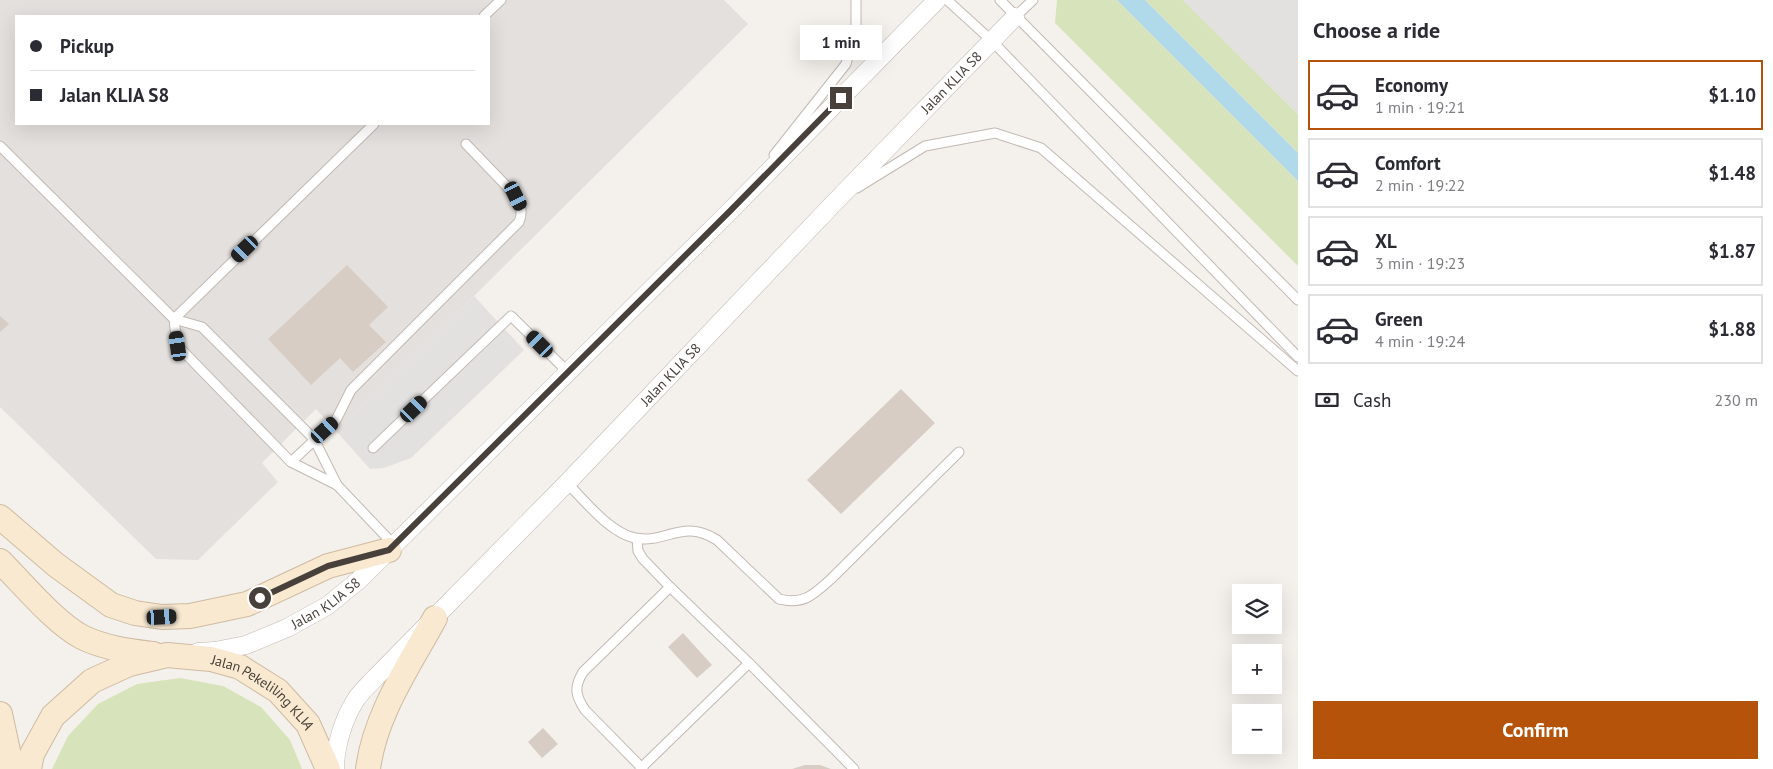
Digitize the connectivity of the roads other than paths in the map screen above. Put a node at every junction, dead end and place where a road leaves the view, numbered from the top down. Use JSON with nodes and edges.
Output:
{"nodes":[{"id":1,"x":501,"y":0,"type":"edge"},
{"id":2,"x":856,"y":0,"type":"edge"},
{"id":3,"x":938,"y":0,"type":"edge"},
{"id":4,"x":947,"y":0,"type":"edge"},
{"id":5,"x":1000,"y":0,"type":"edge"},
{"id":6,"x":1033,"y":0,"type":"edge"},
{"id":7,"x":485,"y":15,"type":"edge"},
{"id":8,"x":1015,"y":16,"type":"junction"},
{"id":9,"x":991,"y":40,"type":"junction"},
{"id":10,"x":373,"y":125,"type":"edge"},
{"id":11,"x":466,"y":144,"type":"dead end"},
{"id":12,"x":0,"y":146,"type":"edge"},
{"id":13,"x":833,"y":204,"type":"junction"},
{"id":14,"x":731,"y":210,"type":"junction"},
{"id":15,"x":1298,"y":300,"type":"edge"},
{"id":16,"x":174,"y":319,"type":"junction"},
{"id":17,"x":1298,"y":357,"type":"edge"},
{"id":18,"x":1298,"y":371,"type":"edge"},
{"id":19,"x":568,"y":372,"type":"junction"},
{"id":20,"x":314,"y":439,"type":"junction"},
{"id":21,"x":373,"y":448,"type":"dead end"},
{"id":22,"x":959,"y":452,"type":"dead end"},
{"id":23,"x":291,"y":462,"type":"junction"},
{"id":24,"x":567,"y":484,"type":"junction"},
{"id":25,"x":336,"y":485,"type":"junction"},
{"id":26,"x":0,"y":516,"type":"edge"},
{"id":27,"x":637,"y":538,"type":"junction"},
{"id":28,"x":391,"y":547,"type":"junction"},
{"id":29,"x":0,"y":561,"type":"edge"},
{"id":30,"x":670,"y":587,"type":"junction"},
{"id":31,"x":435,"y":618,"type":"junction"},
{"id":32,"x":167,"y":655,"type":"junction"},
{"id":33,"x":749,"y":663,"type":"junction"},
{"id":34,"x":0,"y":714,"type":"edge"},
{"id":35,"x":641,"y":768,"type":"edge"},
{"id":36,"x":12,"y":769,"type":"edge"},
{"id":37,"x":29,"y":769,"type":"edge"},
{"id":38,"x":328,"y":769,"type":"edge"},
{"id":39,"x":335,"y":769,"type":"edge"},
{"id":40,"x":368,"y":769,"type":"edge"},
{"id":41,"x":854,"y":769,"type":"edge"}],
"edges":[{"from":1,"to":7,"type":"lane"},
{"from":2,"to":14,"type":"lane"},
{"from":3,"to":14,"type":"street","name":"Jalan KLIA S8"},
{"from":4,"to":9,"type":"lane"},
{"from":5,"to":8,"type":"lane"},
{"from":6,"to":8,"type":"lane"},
{"from":8,"to":9,"type":"street","name":"Jalan KLIA S8"},
{"from":8,"to":15,"type":"lane"},
{"from":9,"to":13,"type":"street","name":"Jalan KLIA S8"},
{"from":9,"to":17,"type":"lane"},
{"from":10,"to":16,"type":"lane"},
{"from":11,"to":20,"type":"lane"},
{"from":12,"to":16,"type":"lane"},
{"from":13,"to":18,"type":"lane"},
{"from":13,"to":24,"type":"street","name":"Jalan KLIA S8"},
{"from":14,"to":19,"type":"street","name":"Jalan KLIA S8"},
{"from":16,"to":20,"type":"lane"},
{"from":16,"to":23,"type":"lane"},
{"from":19,"to":21,"type":"lane"},
{"from":19,"to":28,"type":"street","name":"Jalan KLIA S8"},
{"from":20,"to":23,"type":"lane"},
{"from":20,"to":25,"type":"lane"},
{"from":22,"to":27,"type":"lane"},
{"from":23,"to":25,"type":"lane"},
{"from":24,"to":27,"type":"lane"},
{"from":24,"to":31,"type":"street","name":"Jalan KLIA S8"},
{"from":25,"to":28,"type":"lane"},
{"from":26,"to":28,"type":"street"},
{"from":27,"to":30,"type":"lane"},
{"from":28,"to":32,"type":"street","name":"Jalan KLIA S8"},
{"from":29,"to":32,"type":"street","name":"Jalan Pekeliling KLIA"},
{"from":30,"to":33,"type":"lane"},
{"from":30,"to":35,"type":"lane"},
{"from":31,"to":39,"type":"street","name":"Jalan KLIA S8"},
{"from":31,"to":40,"type":"street"},
{"from":32,"to":37,"type":"street","name":"Jalan Pekeliling KLIA"},
{"from":32,"to":38,"type":"street","name":"Jalan Pekeliling KLIA"},
{"from":33,"to":35,"type":"lane"},
{"from":33,"to":41,"type":"lane"},
{"from":34,"to":36,"type":"street"}]}
